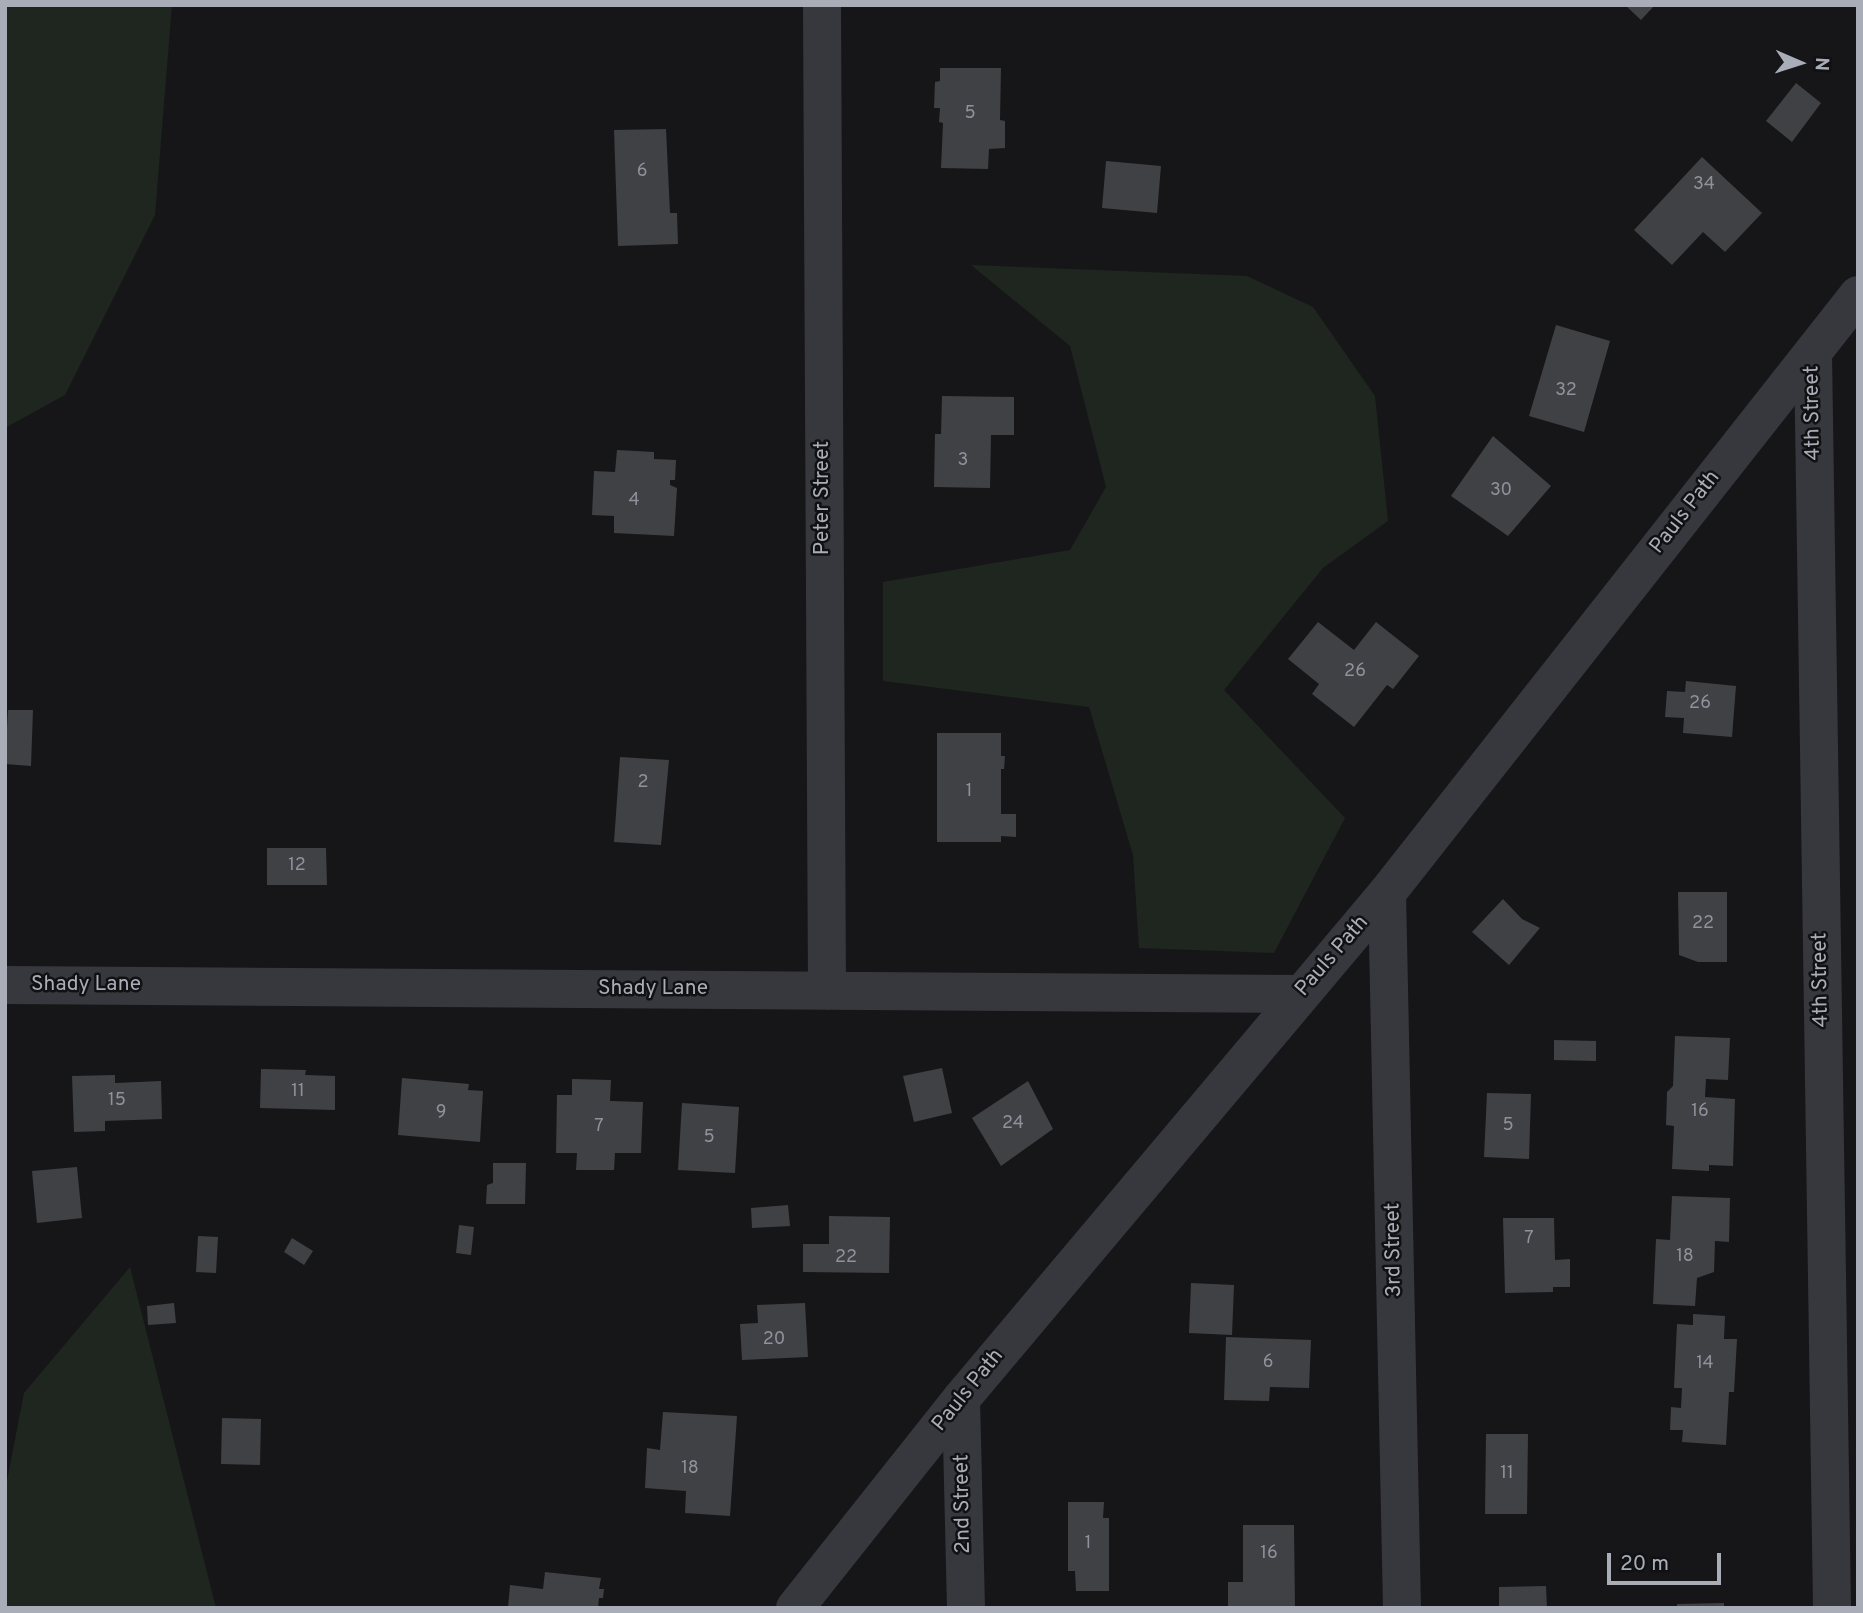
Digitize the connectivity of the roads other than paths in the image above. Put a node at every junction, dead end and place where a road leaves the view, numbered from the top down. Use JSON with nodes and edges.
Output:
{"nodes":[{"id":1,"x":822,"y":5,"type":"edge"},
{"id":2,"x":1858,"y":295,"type":"edge"},
{"id":3,"x":1813,"y":353,"type":"junction"},
{"id":4,"x":1387,"y":893,"type":"junction"},
{"id":5,"x":5,"y":985,"type":"edge"},
{"id":6,"x":827,"y":991,"type":"junction"},
{"id":7,"x":1300,"y":994,"type":"junction"},
{"id":8,"x":961,"y":1399,"type":"junction"},
{"id":9,"x":795,"y":1608,"type":"edge"},
{"id":10,"x":966,"y":1608,"type":"edge"},
{"id":11,"x":1402,"y":1608,"type":"edge"},
{"id":12,"x":1832,"y":1608,"type":"edge"}],
"edges":[{"from":1,"to":6,"type":"street","name":"Peter Street"},
{"from":2,"to":3,"type":"street","name":"Pauls Path"},
{"from":3,"to":4,"type":"street","name":"Pauls Path"},
{"from":3,"to":12,"type":"street","name":"4th Street"},
{"from":4,"to":7,"type":"street","name":"Pauls Path"},
{"from":4,"to":11,"type":"street","name":"3rd Street"},
{"from":5,"to":6,"type":"street","name":"Shady Lane"},
{"from":6,"to":7,"type":"street","name":"Shady Lane"},
{"from":7,"to":8,"type":"street","name":"Pauls Path"},
{"from":8,"to":9,"type":"street","name":"Pauls Path"},
{"from":8,"to":10,"type":"street","name":"2nd Street"}]}
